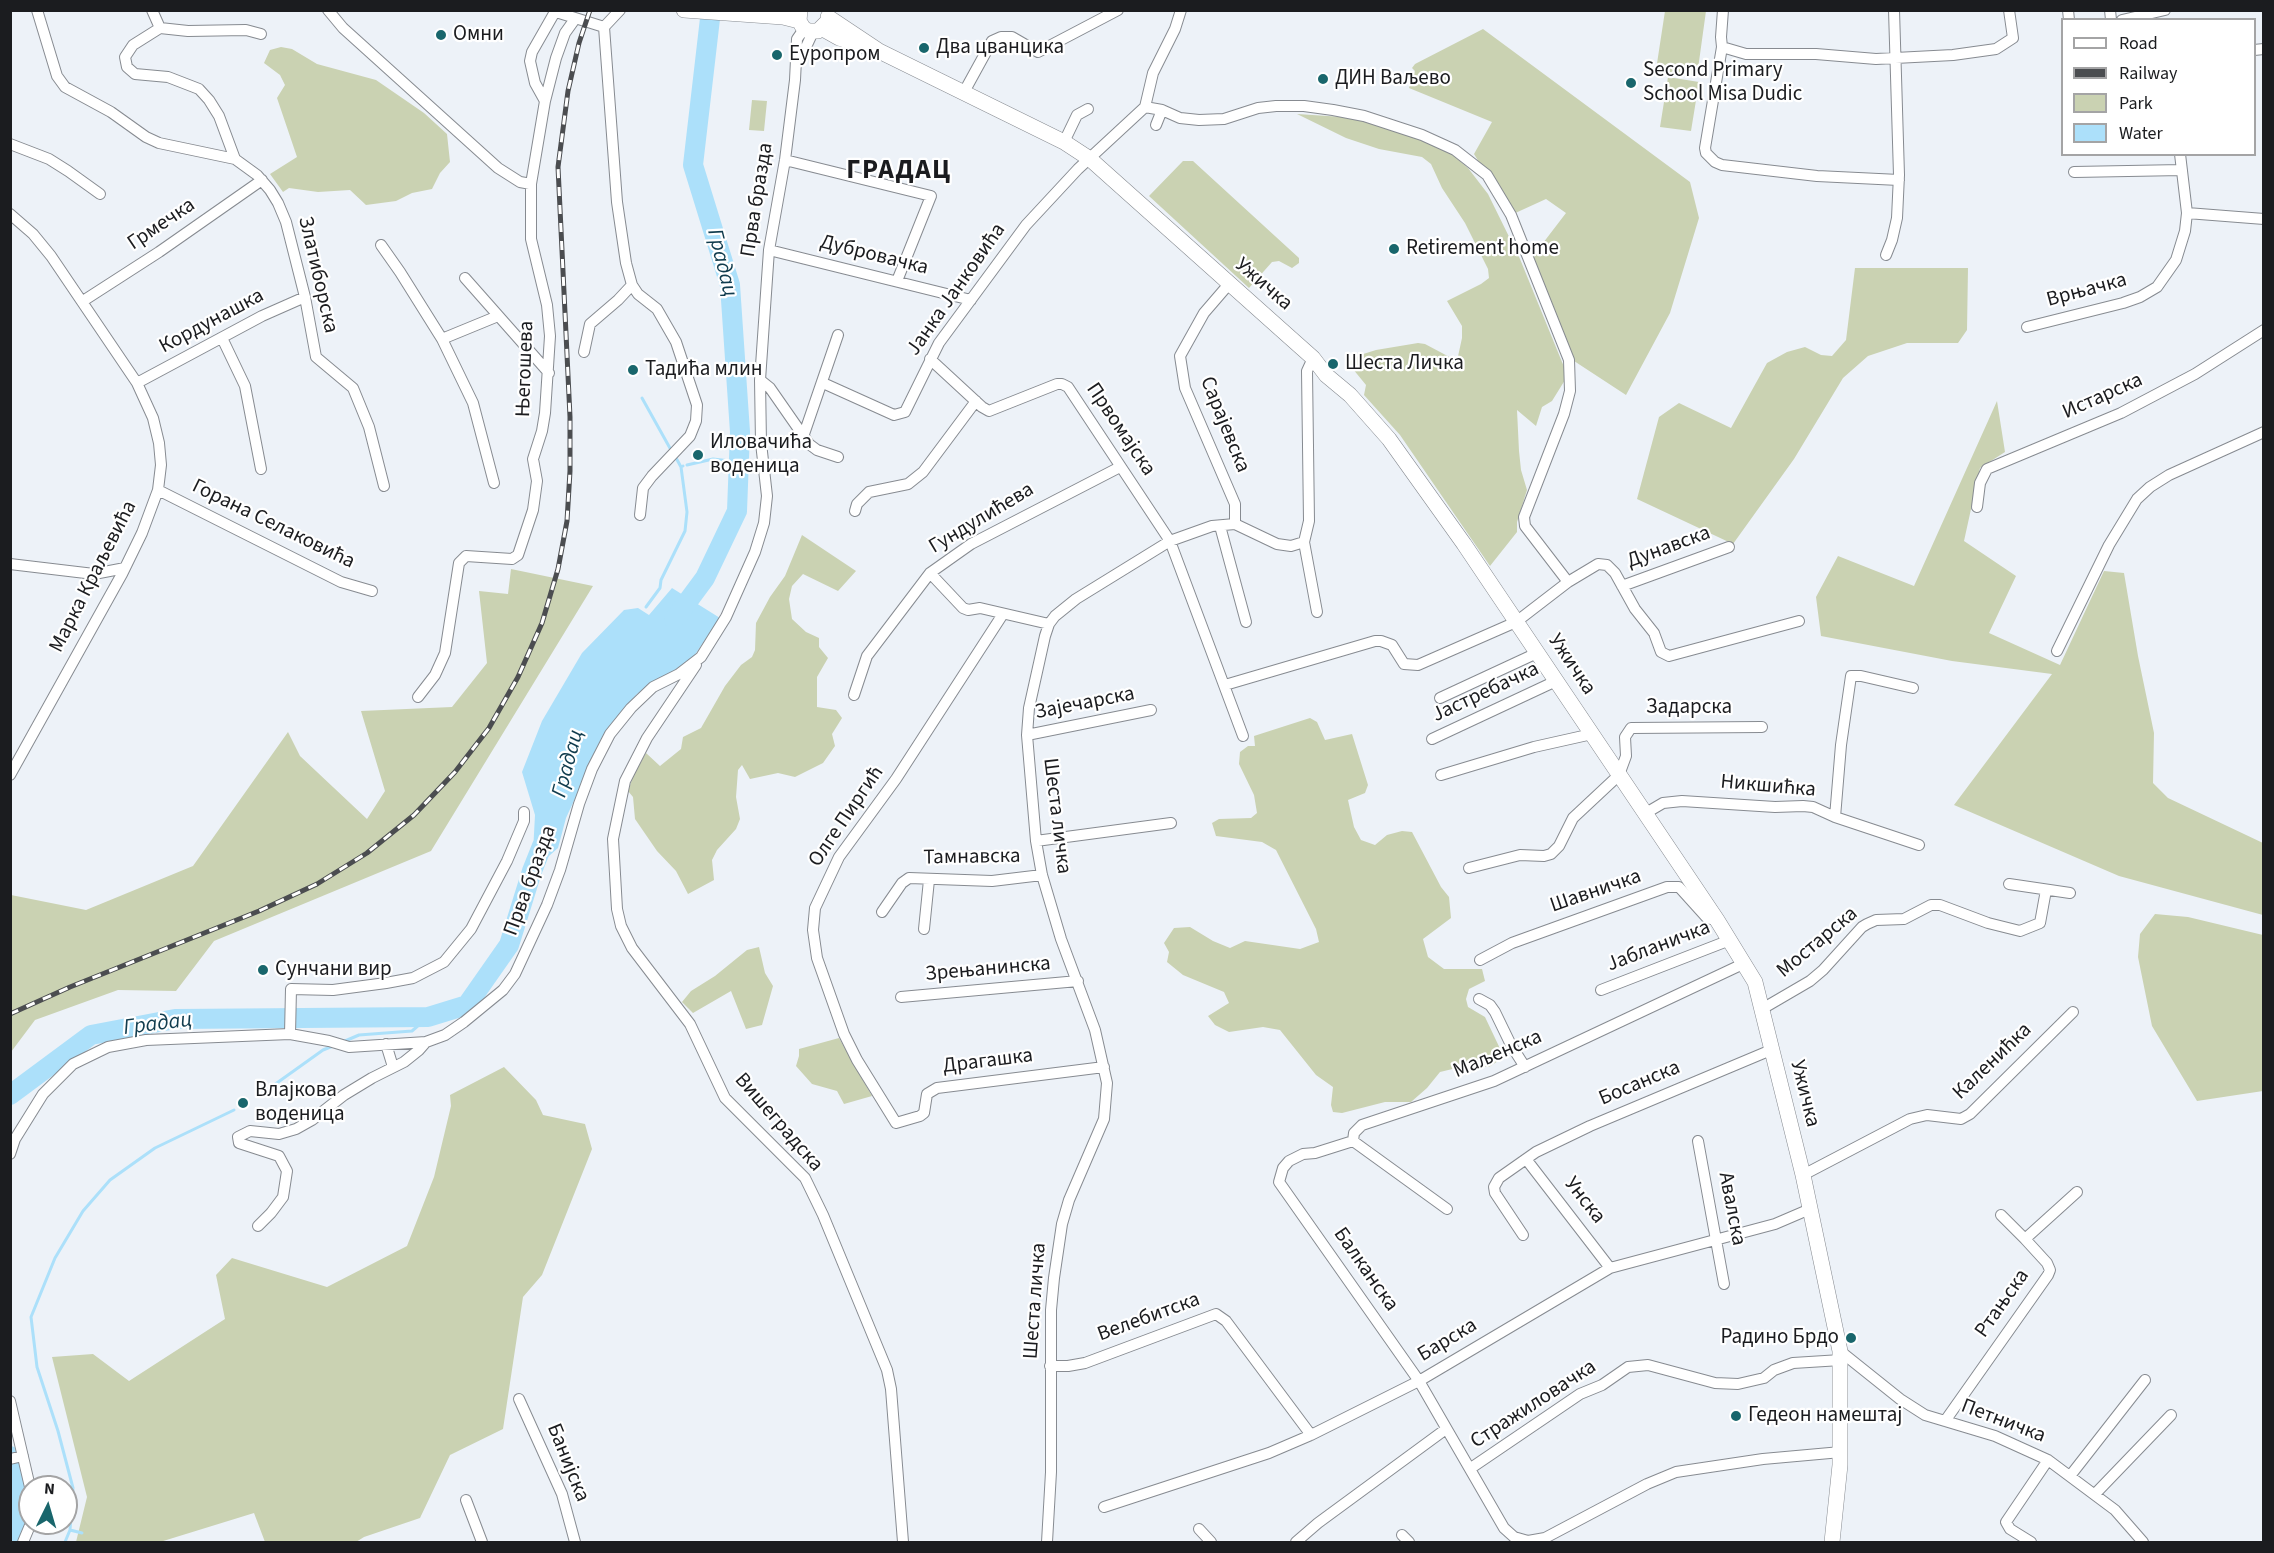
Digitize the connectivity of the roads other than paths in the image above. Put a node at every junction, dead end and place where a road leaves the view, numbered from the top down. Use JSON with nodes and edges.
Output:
{"nodes":[{"id":1,"x":37,"y":10,"type":"edge"},
{"id":2,"x":152,"y":10,"type":"edge"},
{"id":3,"x":328,"y":10,"type":"edge"},
{"id":4,"x":620,"y":10,"type":"edge"},
{"id":5,"x":684,"y":10,"type":"edge"},
{"id":6,"x":1118,"y":10,"type":"edge"},
{"id":7,"x":1181,"y":10,"type":"edge"},
{"id":8,"x":1723,"y":10,"type":"edge"},
{"id":9,"x":1894,"y":10,"type":"edge"},
{"id":10,"x":2009,"y":10,"type":"edge"},
{"id":11,"x":2164,"y":10,"type":"edge"},
{"id":12,"x":556,"y":11,"type":"edge"},
{"id":13,"x":2130,"y":18,"type":"edge"},
{"id":14,"x":575,"y":19,"type":"junction"},
{"id":15,"x":818,"y":19,"type":"edge"},
{"id":16,"x":604,"y":27,"type":"junction"},
{"id":17,"x":160,"y":28,"type":"junction"},
{"id":18,"x":261,"y":34,"type":"dead end"},
{"id":19,"x":1722,"y":47,"type":"junction"},
{"id":20,"x":1897,"y":58,"type":"junction"},
{"id":21,"x":964,"y":92,"type":"junction"},
{"id":22,"x":545,"y":101,"type":"junction"},
{"id":23,"x":1145,"y":107,"type":"junction"},
{"id":24,"x":1088,"y":109,"type":"dead end"},
{"id":25,"x":1162,"y":110,"type":"junction"},
{"id":26,"x":1156,"y":125,"type":"dead end"},
{"id":27,"x":1064,"y":142,"type":"junction"},
{"id":28,"x":10,"y":144,"type":"edge"},
{"id":29,"x":2180,"y":156,"type":"edge"},
{"id":30,"x":235,"y":159,"type":"junction"},
{"id":31,"x":1090,"y":159,"type":"junction"},
{"id":32,"x":785,"y":160,"type":"junction"},
{"id":33,"x":2182,"y":170,"type":"junction"},
{"id":34,"x":2074,"y":172,"type":"dead end"},
{"id":35,"x":262,"y":180,"type":"junction"},
{"id":36,"x":1899,"y":180,"type":"junction"},
{"id":37,"x":531,"y":184,"type":"junction"},
{"id":38,"x":100,"y":194,"type":"dead end"},
{"id":39,"x":2187,"y":213,"type":"junction"},
{"id":40,"x":10,"y":214,"type":"edge"},
{"id":41,"x":2264,"y":219,"type":"edge"},
{"id":42,"x":381,"y":245,"type":"dead end"},
{"id":43,"x":769,"y":250,"type":"junction"},
{"id":44,"x":1886,"y":255,"type":"dead end"},
{"id":45,"x":465,"y":278,"type":"dead end"},
{"id":46,"x":897,"y":281,"type":"junction"},
{"id":47,"x":1229,"y":284,"type":"junction"},
{"id":48,"x":632,"y":285,"type":"junction"},
{"id":49,"x":305,"y":297,"type":"junction"},
{"id":50,"x":971,"y":300,"type":"junction"},
{"id":51,"x":82,"y":301,"type":"junction"},
{"id":52,"x":498,"y":316,"type":"junction"},
{"id":53,"x":2027,"y":327,"type":"dead end"},
{"id":54,"x":2264,"y":330,"type":"edge"},
{"id":55,"x":838,"y":335,"type":"dead end"},
{"id":56,"x":222,"y":338,"type":"junction"},
{"id":57,"x":442,"y":339,"type":"junction"},
{"id":58,"x":584,"y":352,"type":"dead end"},
{"id":59,"x":1313,"y":358,"type":"junction"},
{"id":60,"x":930,"y":359,"type":"junction"},
{"id":61,"x":549,"y":372,"type":"junction"},
{"id":62,"x":760,"y":380,"type":"junction"},
{"id":63,"x":137,"y":383,"type":"junction"},
{"id":64,"x":823,"y":383,"type":"junction"},
{"id":65,"x":976,"y":401,"type":"junction"},
{"id":66,"x":2264,"y":432,"type":"edge"},
{"id":67,"x":803,"y":437,"type":"junction"},
{"id":68,"x":838,"y":457,"type":"dead end"},
{"id":69,"x":1120,"y":467,"type":"junction"},
{"id":70,"x":261,"y":469,"type":"dead end"},
{"id":71,"x":494,"y":483,"type":"dead end"},
{"id":72,"x":384,"y":486,"type":"dead end"},
{"id":73,"x":158,"y":490,"type":"junction"},
{"id":74,"x":1977,"y":507,"type":"dead end"},
{"id":75,"x":855,"y":511,"type":"dead end"},
{"id":76,"x":640,"y":515,"type":"dead end"},
{"id":77,"x":1235,"y":524,"type":"junction"},
{"id":78,"x":1220,"y":526,"type":"junction"},
{"id":79,"x":1170,"y":541,"type":"junction"},
{"id":80,"x":1304,"y":542,"type":"junction"},
{"id":81,"x":1729,"y":547,"type":"dead end"},
{"id":82,"x":10,"y":564,"type":"edge"},
{"id":83,"x":125,"y":568,"type":"junction"},
{"id":84,"x":930,"y":573,"type":"junction"},
{"id":85,"x":1568,"y":582,"type":"junction"},
{"id":86,"x":1622,"y":586,"type":"junction"},
{"id":87,"x":372,"y":591,"type":"dead end"},
{"id":88,"x":1317,"y":612,"type":"dead end"},
{"id":89,"x":1003,"y":614,"type":"junction"},
{"id":90,"x":1800,"y":621,"type":"dead end"},
{"id":91,"x":1246,"y":622,"type":"dead end"},
{"id":92,"x":1516,"y":622,"type":"junction"},
{"id":93,"x":1049,"y":624,"type":"junction"},
{"id":94,"x":2057,"y":651,"type":"dead end"},
{"id":95,"x":1537,"y":653,"type":"junction"},
{"id":96,"x":701,"y":657,"type":"junction"},
{"id":97,"x":1556,"y":681,"type":"junction"},
{"id":98,"x":1225,"y":685,"type":"junction"},
{"id":99,"x":1913,"y":688,"type":"dead end"},
{"id":100,"x":854,"y":695,"type":"dead end"},
{"id":101,"x":418,"y":697,"type":"dead end"},
{"id":102,"x":1440,"y":698,"type":"dead end"},
{"id":103,"x":1151,"y":710,"type":"dead end"},
{"id":104,"x":1762,"y":727,"type":"dead end"},
{"id":105,"x":1592,"y":734,"type":"junction"},
{"id":106,"x":1027,"y":735,"type":"junction"},
{"id":107,"x":1243,"y":736,"type":"dead end"},
{"id":108,"x":1432,"y":739,"type":"dead end"},
{"id":109,"x":10,"y":775,"type":"edge"},
{"id":110,"x":1442,"y":775,"type":"dead end"},
{"id":111,"x":1619,"y":775,"type":"junction"},
{"id":112,"x":524,"y":812,"type":"dead end"},
{"id":113,"x":1646,"y":813,"type":"junction"},
{"id":114,"x":1835,"y":817,"type":"junction"},
{"id":115,"x":1171,"y":823,"type":"dead end"},
{"id":116,"x":1036,"y":841,"type":"junction"},
{"id":117,"x":1919,"y":846,"type":"dead end"},
{"id":118,"x":1469,"y":868,"type":"dead end"},
{"id":119,"x":1042,"y":875,"type":"junction"},
{"id":120,"x":929,"y":880,"type":"junction"},
{"id":121,"x":2009,"y":884,"type":"dead end"},
{"id":122,"x":2046,"y":890,"type":"junction"},
{"id":123,"x":2070,"y":893,"type":"dead end"},
{"id":124,"x":882,"y":912,"type":"dead end"},
{"id":125,"x":1717,"y":920,"type":"junction"},
{"id":126,"x":924,"y":928,"type":"dead end"},
{"id":127,"x":1730,"y":940,"type":"junction"},
{"id":128,"x":1480,"y":960,"type":"dead end"},
{"id":129,"x":1745,"y":963,"type":"junction"},
{"id":130,"x":1078,"y":981,"type":"junction"},
{"id":131,"x":1601,"y":990,"type":"dead end"},
{"id":132,"x":901,"y":997,"type":"dead end"},
{"id":133,"x":1479,"y":999,"type":"dead end"},
{"id":134,"x":1762,"y":1010,"type":"junction"},
{"id":135,"x":2073,"y":1012,"type":"dead end"},
{"id":136,"x":290,"y":1030,"type":"junction"},
{"id":137,"x":426,"y":1042,"type":"junction"},
{"id":138,"x":386,"y":1044,"type":"junction"},
{"id":139,"x":1771,"y":1050,"type":"junction"},
{"id":140,"x":393,"y":1067,"type":"junction"},
{"id":141,"x":1104,"y":1067,"type":"junction"},
{"id":142,"x":1525,"y":1067,"type":"junction"},
{"id":143,"x":896,"y":1123,"type":"joint"},
{"id":144,"x":1353,"y":1141,"type":"junction"},
{"id":145,"x":1698,"y":1141,"type":"dead end"},
{"id":146,"x":10,"y":1154,"type":"edge"},
{"id":147,"x":1526,"y":1159,"type":"junction"},
{"id":148,"x":1803,"y":1175,"type":"junction"},
{"id":149,"x":1278,"y":1182,"type":"joint"},
{"id":150,"x":2077,"y":1192,"type":"dead end"},
{"id":151,"x":1447,"y":1209,"type":"dead end"},
{"id":152,"x":1810,"y":1209,"type":"junction"},
{"id":153,"x":2001,"y":1215,"type":"dead end"},
{"id":154,"x":258,"y":1226,"type":"dead end"},
{"id":155,"x":1522,"y":1235,"type":"dead end"},
{"id":156,"x":1717,"y":1239,"type":"junction"},
{"id":157,"x":2025,"y":1239,"type":"junction"},
{"id":158,"x":1610,"y":1268,"type":"junction"},
{"id":159,"x":1724,"y":1284,"type":"dead end"},
{"id":160,"x":1840,"y":1356,"type":"junction"},
{"id":161,"x":1050,"y":1366,"type":"junction"},
{"id":162,"x":2145,"y":1380,"type":"dead end"},
{"id":163,"x":1419,"y":1381,"type":"junction"},
{"id":164,"x":519,"y":1400,"type":"dead end"},
{"id":165,"x":10,"y":1401,"type":"edge"},
{"id":166,"x":2171,"y":1415,"type":"dead end"},
{"id":167,"x":1945,"y":1421,"type":"junction"},
{"id":168,"x":1446,"y":1429,"type":"junction"},
{"id":169,"x":1311,"y":1436,"type":"junction"},
{"id":170,"x":1841,"y":1452,"type":"junction"},
{"id":171,"x":23,"y":1456,"type":"junction"},
{"id":172,"x":10,"y":1459,"type":"edge"},
{"id":173,"x":2048,"y":1460,"type":"junction"},
{"id":174,"x":1471,"y":1468,"type":"junction"},
{"id":175,"x":27,"y":1475,"type":"edge"},
{"id":176,"x":2070,"y":1476,"type":"junction"},
{"id":177,"x":2095,"y":1494,"type":"junction"},
{"id":178,"x":466,"y":1500,"type":"dead end"},
{"id":179,"x":1104,"y":1507,"type":"dead end"},
{"id":180,"x":1199,"y":1529,"type":"dead end"},
{"id":181,"x":482,"y":1542,"type":"edge"},
{"id":182,"x":575,"y":1542,"type":"edge"},
{"id":183,"x":903,"y":1542,"type":"edge"},
{"id":184,"x":1047,"y":1542,"type":"edge"},
{"id":185,"x":1211,"y":1542,"type":"edge"},
{"id":186,"x":1296,"y":1542,"type":"edge"},
{"id":187,"x":1832,"y":1542,"type":"edge"},
{"id":188,"x":2031,"y":1542,"type":"edge"},
{"id":189,"x":2144,"y":1542,"type":"edge"}],
"edges":[{"from":1,"to":30,"type":"street","name":"Златиборска"},
{"from":2,"to":17,"type":"street"},
{"from":3,"to":37,"type":"street"},
{"from":4,"to":16,"type":"street"},
{"from":5,"to":15,"type":"main road","name":"Ужичка"},
{"from":6,"to":21,"type":"street"},
{"from":7,"to":23,"type":"street"},
{"from":8,"to":19,"type":"street"},
{"from":9,"to":20,"type":"street"},
{"from":10,"to":20,"type":"street"},
{"from":11,"to":13,"type":"street"},
{"from":12,"to":14,"type":"street"},
{"from":12,"to":22,"type":"street"},
{"from":14,"to":16,"type":"street"},
{"from":14,"to":22,"type":"street","name":"Његошева"},
{"from":15,"to":21,"type":"main road","name":"Ужичка"},
{"from":15,"to":32,"type":"street","name":"Прва бразда"},
{"from":16,"to":48,"type":"street"},
{"from":17,"to":18,"type":"street"},
{"from":17,"to":30,"type":"street"},
{"from":19,"to":20,"type":"street"},
{"from":19,"to":36,"type":"street"},
{"from":20,"to":36,"type":"street"},
{"from":21,"to":27,"type":"main road","name":"Ужичка"},
{"from":22,"to":37,"type":"street","name":"Његошева"},
{"from":23,"to":25,"type":"street"},
{"from":23,"to":31,"type":"street","name":"Јанка Јанковића"},
{"from":24,"to":27,"type":"street"},
{"from":25,"to":26,"type":"street"},
{"from":25,"to":85,"type":"street"},
{"from":27,"to":31,"type":"main road","name":"Ужичка"},
{"from":28,"to":38,"type":"street"},
{"from":29,"to":33,"type":"street","name":"Врњачка"},
{"from":30,"to":35,"type":"street","name":"Златиборска"},
{"from":31,"to":47,"type":"main road","name":"Ужичка"},
{"from":31,"to":50,"type":"street","name":"Јанка Јанковића"},
{"from":32,"to":43,"type":"street","name":"Прва бразда"},
{"from":32,"to":46,"type":"street"},
{"from":33,"to":34,"type":"street"},
{"from":33,"to":39,"type":"street","name":"Врњачка"},
{"from":35,"to":49,"type":"street","name":"Златиборска"},
{"from":35,"to":51,"type":"street","name":"Грмечка"},
{"from":36,"to":44,"type":"street"},
{"from":37,"to":61,"type":"street","name":"Његошева"},
{"from":39,"to":41,"type":"street"},
{"from":39,"to":53,"type":"street","name":"Врњачка"},
{"from":40,"to":51,"type":"street","name":"Марка Краљевића"},
{"from":42,"to":57,"type":"street"},
{"from":43,"to":46,"type":"street","name":"Дубровачка"},
{"from":43,"to":62,"type":"street","name":"Прва бразда"},
{"from":45,"to":52,"type":"street"},
{"from":46,"to":50,"type":"street","name":"Дубровачка"},
{"from":47,"to":59,"type":"main road","name":"Ужичка"},
{"from":47,"to":77,"type":"street","name":"Сарајевска"},
{"from":48,"to":58,"type":"street"},
{"from":48,"to":76,"type":"street"},
{"from":49,"to":56,"type":"street","name":"Кордунашка"},
{"from":49,"to":72,"type":"street","name":"Златиборска"},
{"from":50,"to":60,"type":"street","name":"Јанка Јанковића"},
{"from":51,"to":63,"type":"street","name":"Марка Краљевића"},
{"from":52,"to":57,"type":"street"},
{"from":52,"to":61,"type":"street"},
{"from":54,"to":74,"type":"street","name":"Истарска"},
{"from":55,"to":64,"type":"street"},
{"from":56,"to":63,"type":"street","name":"Кордунашка"},
{"from":56,"to":70,"type":"street"},
{"from":57,"to":71,"type":"street"},
{"from":59,"to":80,"type":"street"},
{"from":59,"to":92,"type":"main road","name":"Ужичка"},
{"from":60,"to":64,"type":"street","name":"Јанка Јанковића"},
{"from":60,"to":65,"type":"street","name":"Првомајска"},
{"from":61,"to":101,"type":"street","name":"Његошева"},
{"from":62,"to":67,"type":"street"},
{"from":62,"to":96,"type":"street","name":"Прва бразда"},
{"from":63,"to":73,"type":"street","name":"Марка Краљевића"},
{"from":64,"to":67,"type":"street"},
{"from":65,"to":69,"type":"street","name":"Првомајска"},
{"from":65,"to":75,"type":"street"},
{"from":66,"to":94,"type":"street"},
{"from":67,"to":68,"type":"street"},
{"from":69,"to":79,"type":"street","name":"Првомајска"},
{"from":69,"to":84,"type":"street","name":"Гундулићева"},
{"from":73,"to":83,"type":"street","name":"Марка Краљевића"},
{"from":73,"to":87,"type":"street","name":"Горана Селаковића"},
{"from":77,"to":78,"type":"street"},
{"from":77,"to":80,"type":"street"},
{"from":78,"to":79,"type":"street"},
{"from":78,"to":91,"type":"street"},
{"from":79,"to":93,"type":"street"},
{"from":79,"to":98,"type":"street","name":"Првомајска"},
{"from":80,"to":88,"type":"street"},
{"from":81,"to":86,"type":"street","name":"Дунавска"},
{"from":82,"to":83,"type":"street"},
{"from":83,"to":109,"type":"street","name":"Марка Краљевића"},
{"from":84,"to":89,"type":"street"},
{"from":84,"to":100,"type":"street","name":"Гундулићева"},
{"from":85,"to":86,"type":"street"},
{"from":85,"to":92,"type":"street"},
{"from":86,"to":90,"type":"street"},
{"from":89,"to":93,"type":"street"},
{"from":89,"to":143,"type":"street","name":"Олге Пиргић"},
{"from":92,"to":95,"type":"main road","name":"Ужичка"},
{"from":92,"to":98,"type":"street"},
{"from":93,"to":106,"type":"street","name":"Шеста личка"},
{"from":95,"to":97,"type":"main road","name":"Ужичка"},
{"from":95,"to":102,"type":"street"},
{"from":96,"to":137,"type":"street","name":"Прва бразда"},
{"from":96,"to":183,"type":"street","name":"Вишеградска"},
{"from":97,"to":105,"type":"main road","name":"Ужичка"},
{"from":97,"to":108,"type":"street","name":"Јастребачка"},
{"from":98,"to":107,"type":"street","name":"Првомајска"},
{"from":99,"to":114,"type":"street"},
{"from":103,"to":106,"type":"street","name":"Зајечарска"},
{"from":104,"to":111,"type":"street","name":"Задарска"},
{"from":105,"to":110,"type":"street"},
{"from":105,"to":111,"type":"main road","name":"Ужичка"},
{"from":106,"to":116,"type":"street","name":"Шеста личка"},
{"from":111,"to":113,"type":"main road","name":"Ужичка"},
{"from":111,"to":118,"type":"street"},
{"from":112,"to":136,"type":"street"},
{"from":113,"to":114,"type":"street","name":"Никшићка"},
{"from":113,"to":125,"type":"main road","name":"Ужичка"},
{"from":114,"to":117,"type":"street","name":"Никшићка"},
{"from":115,"to":116,"type":"street"},
{"from":116,"to":119,"type":"street","name":"Шеста личка"},
{"from":119,"to":120,"type":"street","name":"Тамнавска"},
{"from":119,"to":130,"type":"street","name":"Шеста личка"},
{"from":120,"to":124,"type":"street","name":"Тамнавска"},
{"from":120,"to":126,"type":"street"},
{"from":121,"to":122,"type":"street"},
{"from":122,"to":123,"type":"street"},
{"from":122,"to":134,"type":"street","name":"Мостарска"},
{"from":125,"to":127,"type":"main road","name":"Ужичка"},
{"from":125,"to":128,"type":"street","name":"Шавничка"},
{"from":127,"to":129,"type":"main road","name":"Ужичка"},
{"from":127,"to":131,"type":"street","name":"Јабланичка"},
{"from":129,"to":134,"type":"main road","name":"Ужичка"},
{"from":129,"to":142,"type":"street","name":"Маљенска"},
{"from":130,"to":132,"type":"street","name":"Зрењанинска"},
{"from":130,"to":141,"type":"street","name":"Шеста личка"},
{"from":133,"to":142,"type":"street"},
{"from":134,"to":139,"type":"main road","name":"Ужичка"},
{"from":135,"to":148,"type":"street","name":"Каленићка"},
{"from":136,"to":138,"type":"street","name":"Прва бразда"},
{"from":136,"to":146,"type":"street","name":"Прва бразда"},
{"from":137,"to":138,"type":"street","name":"Прва бразда"},
{"from":137,"to":140,"type":"street"},
{"from":138,"to":140,"type":"street"},
{"from":139,"to":147,"type":"street","name":"Босанска"},
{"from":139,"to":148,"type":"main road","name":"Ужичка"},
{"from":140,"to":154,"type":"street"},
{"from":141,"to":143,"type":"street","name":"Драгашка"},
{"from":141,"to":161,"type":"street","name":"Шеста личка"},
{"from":142,"to":144,"type":"street","name":"Маљенска"},
{"from":144,"to":149,"type":"street","name":"Маљенска"},
{"from":144,"to":151,"type":"street"},
{"from":145,"to":156,"type":"street","name":"Авалска"},
{"from":147,"to":155,"type":"street","name":"Босанска"},
{"from":147,"to":158,"type":"street","name":"Унска"},
{"from":148,"to":152,"type":"main road","name":"Ужичка"},
{"from":149,"to":163,"type":"street","name":"Балканска"},
{"from":150,"to":157,"type":"street","name":"Ртањска"},
{"from":152,"to":156,"type":"street","name":"Барска"},
{"from":152,"to":160,"type":"main road","name":"Ужичка"},
{"from":153,"to":157,"type":"street"},
{"from":156,"to":158,"type":"street","name":"Барска"},
{"from":156,"to":159,"type":"street","name":"Авалска"},
{"from":157,"to":167,"type":"street","name":"Ртањска"},
{"from":158,"to":163,"type":"street","name":"Барска"},
{"from":160,"to":167,"type":"street","name":"Петничка"},
{"from":160,"to":170,"type":"main road","name":"Ужичка"},
{"from":160,"to":174,"type":"street","name":"Стражиловачка"},
{"from":161,"to":169,"type":"street","name":"Велебитска"},
{"from":161,"to":184,"type":"street","name":"Шеста личка"},
{"from":162,"to":176,"type":"street"},
{"from":163,"to":168,"type":"street","name":"Балканска"},
{"from":163,"to":169,"type":"street","name":"Барска"},
{"from":164,"to":182,"type":"street","name":"Банијска"},
{"from":165,"to":171,"type":"street"},
{"from":166,"to":177,"type":"street"},
{"from":167,"to":173,"type":"street","name":"Петничка"},
{"from":168,"to":174,"type":"street","name":"Стражиловачка"},
{"from":168,"to":186,"type":"street","name":"Стражиловачка"},
{"from":169,"to":179,"type":"street","name":"Барска"},
{"from":170,"to":174,"type":"street"},
{"from":170,"to":187,"type":"main road","name":"Ужичка"},
{"from":171,"to":172,"type":"street"},
{"from":171,"to":175,"type":"street"},
{"from":173,"to":176,"type":"street","name":"Петничка"},
{"from":173,"to":188,"type":"street"},
{"from":176,"to":177,"type":"street","name":"Петничка"},
{"from":177,"to":189,"type":"street","name":"Петничка"},
{"from":178,"to":181,"type":"street"},
{"from":180,"to":185,"type":"street"}]}
